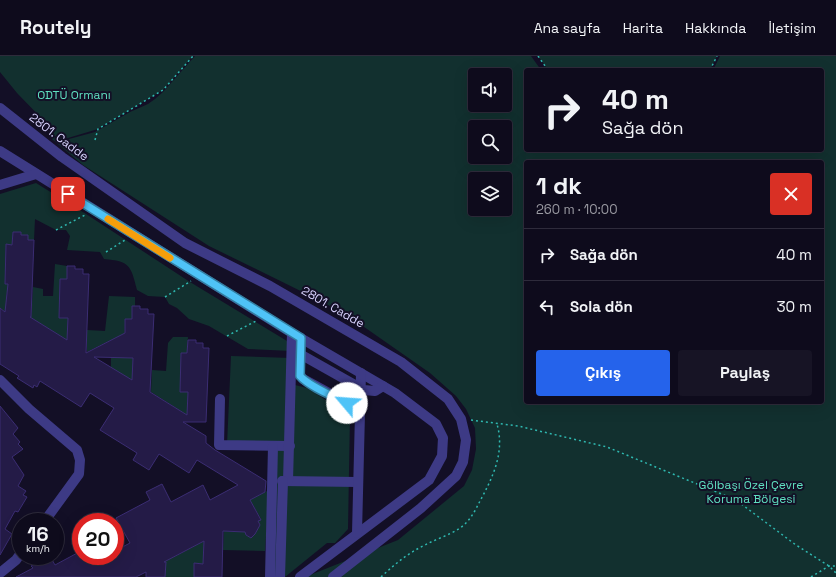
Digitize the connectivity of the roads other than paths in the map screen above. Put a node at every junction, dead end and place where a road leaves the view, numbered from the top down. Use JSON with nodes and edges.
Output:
{"nodes":[{"id":1,"x":0,"y":108,"type":"edge"},
{"id":2,"x":0,"y":151,"type":"edge"},
{"id":3,"x":36,"y":174,"type":"junction"},
{"id":4,"x":0,"y":185,"type":"edge"},
{"id":5,"x":292,"y":333,"type":"junction"},
{"id":6,"x":301,"y":338,"type":"junction"},
{"id":7,"x":300,"y":354,"type":"junction"},
{"id":8,"x":360,"y":373,"type":"junction"},
{"id":9,"x":0,"y":380,"type":"edge"},
{"id":10,"x":383,"y":386,"type":"junction"},
{"id":11,"x":360,"y":388,"type":"junction"},
{"id":12,"x":220,"y":399,"type":"dead end"},
{"id":13,"x":360,"y":404,"type":"junction"},
{"id":14,"x":273,"y":446,"type":"junction"},
{"id":15,"x":290,"y":446,"type":"junction"},
{"id":16,"x":281,"y":481,"type":"junction"},
{"id":17,"x":358,"y":482,"type":"junction"},
{"id":18,"x":51,"y":513,"type":"edge"},
{"id":19,"x":357,"y":533,"type":"junction"},
{"id":20,"x":12,"y":563,"type":"edge"},
{"id":21,"x":0,"y":572,"type":"edge"},
{"id":22,"x":270,"y":577,"type":"edge"},
{"id":23,"x":280,"y":577,"type":"edge"},
{"id":24,"x":300,"y":577,"type":"edge"},
{"id":25,"x":333,"y":577,"type":"edge"}],
"edges":[{"from":1,"to":25,"type":"street","name":"2801. Cadde"},
{"from":2,"to":3,"type":"street"},
{"from":3,"to":4,"type":"street"},
{"from":3,"to":5,"type":"street"},
{"from":5,"to":6,"type":"street"},
{"from":5,"to":15,"type":"street"},
{"from":6,"to":7,"type":"street"},
{"from":6,"to":8,"type":"street"},
{"from":7,"to":11,"type":"street"},
{"from":7,"to":13,"type":"street"},
{"from":8,"to":10,"type":"street"},
{"from":8,"to":11,"type":"street"},
{"from":9,"to":18,"type":"street"},
{"from":10,"to":11,"type":"street"},
{"from":10,"to":19,"type":"street"},
{"from":11,"to":13,"type":"street"},
{"from":12,"to":14,"type":"street"},
{"from":13,"to":17,"type":"street"},
{"from":14,"to":15,"type":"street"},
{"from":14,"to":16,"type":"street"},
{"from":15,"to":16,"type":"street"},
{"from":16,"to":17,"type":"street"},
{"from":16,"to":22,"type":"street"},
{"from":16,"to":23,"type":"street"},
{"from":17,"to":19,"type":"street"},
{"from":19,"to":24,"type":"street"},
{"from":20,"to":21,"type":"street"}]}
